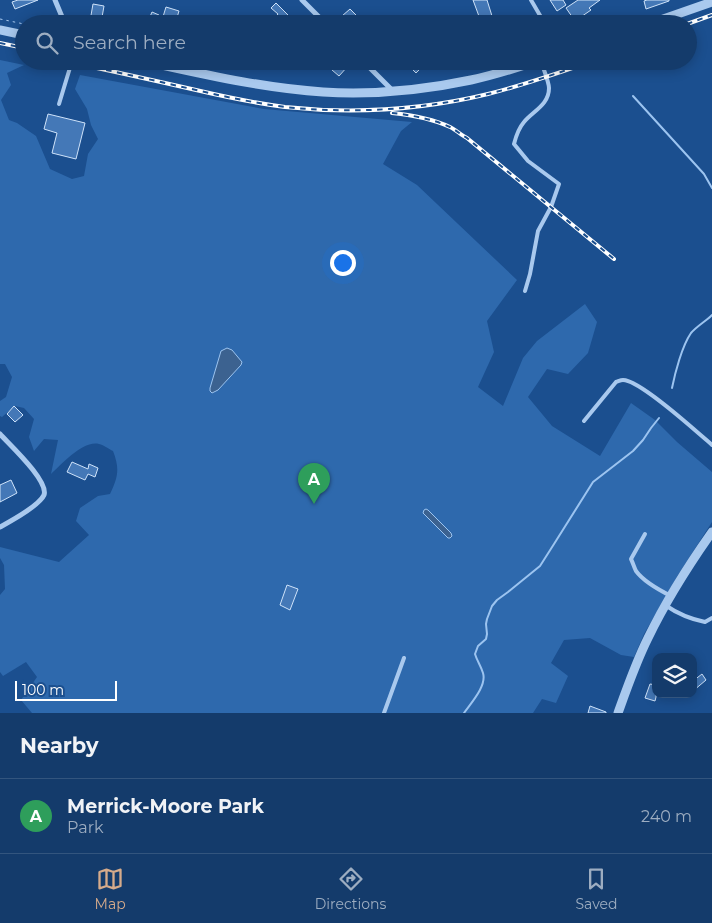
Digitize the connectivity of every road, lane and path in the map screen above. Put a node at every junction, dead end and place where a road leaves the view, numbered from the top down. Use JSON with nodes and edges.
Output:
{"nodes":[{"id":1,"x":55,"y":0,"type":"edge"},
{"id":2,"x":302,"y":0,"type":"edge"},
{"id":3,"x":531,"y":0,"type":"edge"},
{"id":4,"x":712,"y":2,"type":"edge"},
{"id":5,"x":61,"y":15,"type":"edge"},
{"id":6,"x":317,"y":15,"type":"edge"},
{"id":7,"x":540,"y":15,"type":"edge"},
{"id":8,"x":675,"y":15,"type":"edge"},
{"id":9,"x":0,"y":19,"type":"edge"},
{"id":10,"x":15,"y":22,"type":"edge"},
{"id":11,"x":0,"y":30,"type":"edge"},
{"id":12,"x":15,"y":33,"type":"edge"},
{"id":13,"x":69,"y":70,"type":"edge"},
{"id":14,"x":186,"y":70,"type":"edge"},
{"id":15,"x":372,"y":70,"type":"edge"},
{"id":16,"x":508,"y":70,"type":"edge"},
{"id":17,"x":545,"y":70,"type":"edge"},
{"id":18,"x":392,"y":90,"type":"junction"},
{"id":19,"x":59,"y":104,"type":"dead end"},
{"id":20,"x":525,"y":291,"type":"dead end"},
{"id":21,"x":584,"y":421,"type":"dead end"},
{"id":22,"x":0,"y":434,"type":"edge"},
{"id":23,"x":712,"y":445,"type":"edge"},
{"id":24,"x":0,"y":527,"type":"edge"},
{"id":25,"x":712,"y":532,"type":"edge"},
{"id":26,"x":646,"y":534,"type":"dead end"},
{"id":27,"x":671,"y":596,"type":"junction"},
{"id":28,"x":665,"y":605,"type":"junction"},
{"id":29,"x":712,"y":618,"type":"edge"},
{"id":30,"x":404,"y":658,"type":"dead end"},
{"id":31,"x":384,"y":713,"type":"edge"},
{"id":32,"x":618,"y":713,"type":"edge"}],
"edges":[{"from":1,"to":5,"type":"street"},
{"from":2,"to":6,"type":"street"},
{"from":3,"to":7,"type":"lane"},
{"from":4,"to":8,"type":"street"},
{"from":9,"to":10,"type":"path"},
{"from":11,"to":12,"type":"street"},
{"from":13,"to":19,"type":"lane"},
{"from":14,"to":18,"type":"street"},
{"from":15,"to":18,"type":"street"},
{"from":16,"to":18,"type":"street"},
{"from":17,"to":20,"type":"lane"},
{"from":21,"to":23,"type":"lane"},
{"from":22,"to":24,"type":"street"},
{"from":25,"to":27,"type":"street"},
{"from":26,"to":27,"type":"lane"},
{"from":27,"to":28,"type":"street"},
{"from":28,"to":29,"type":"lane"},
{"from":28,"to":32,"type":"street"},
{"from":30,"to":31,"type":"lane"}]}
